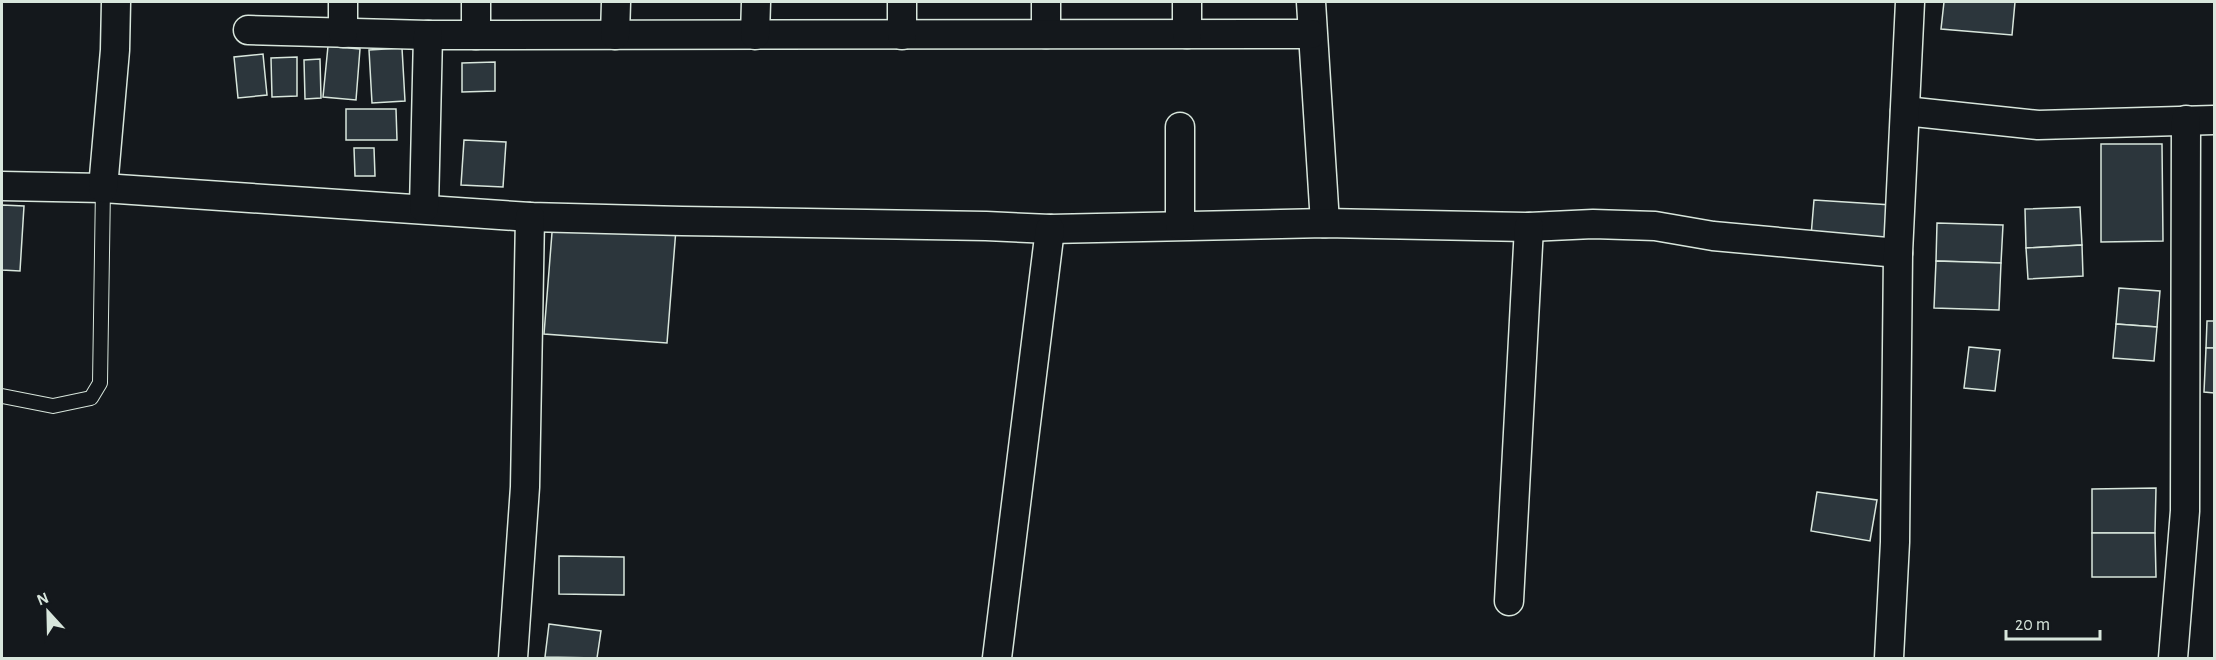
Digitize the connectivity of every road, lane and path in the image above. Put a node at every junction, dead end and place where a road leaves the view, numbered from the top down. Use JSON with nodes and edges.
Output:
{"nodes":[{"id":1,"x":116,"y":2,"type":"edge"},
{"id":2,"x":343,"y":2,"type":"edge"},
{"id":3,"x":476,"y":2,"type":"edge"},
{"id":4,"x":616,"y":2,"type":"edge"},
{"id":5,"x":756,"y":2,"type":"edge"},
{"id":6,"x":902,"y":2,"type":"edge"},
{"id":7,"x":1046,"y":2,"type":"edge"},
{"id":8,"x":1187,"y":2,"type":"edge"},
{"id":9,"x":1311,"y":2,"type":"edge"},
{"id":10,"x":1910,"y":2,"type":"edge"},
{"id":11,"x":248,"y":30,"type":"dead end"},
{"id":12,"x":343,"y":33,"type":"junction"},
{"id":13,"x":1046,"y":34,"type":"junction"},
{"id":14,"x":1186,"y":34,"type":"junction"},
{"id":15,"x":1311,"y":34,"type":"junction"},
{"id":16,"x":428,"y":35,"type":"junction"},
{"id":17,"x":476,"y":35,"type":"junction"},
{"id":18,"x":615,"y":35,"type":"junction"},
{"id":19,"x":755,"y":35,"type":"junction"},
{"id":20,"x":902,"y":35,"type":"junction"},
{"id":21,"x":1905,"y":111,"type":"junction"},
{"id":22,"x":2186,"y":120,"type":"junction"},
{"id":23,"x":2214,"y":120,"type":"edge"},
{"id":24,"x":1180,"y":127,"type":"dead end"},
{"id":25,"x":2,"y":186,"type":"edge"},
{"id":26,"x":103,"y":188,"type":"junction"},
{"id":27,"x":424,"y":208,"type":"junction"},
{"id":28,"x":530,"y":217,"type":"junction"},
{"id":29,"x":1325,"y":223,"type":"junction"},
{"id":30,"x":1180,"y":225,"type":"junction"},
{"id":31,"x":1529,"y":227,"type":"junction"},
{"id":32,"x":1050,"y":229,"type":"junction"},
{"id":33,"x":1898,"y":253,"type":"junction"},
{"id":34,"x":2,"y":396,"type":"edge"},
{"id":35,"x":1509,"y":601,"type":"dead end"},
{"id":36,"x":513,"y":658,"type":"edge"},
{"id":37,"x":997,"y":658,"type":"edge"},
{"id":38,"x":1889,"y":658,"type":"edge"},
{"id":39,"x":2174,"y":658,"type":"edge"}],
"edges":[{"from":1,"to":26,"type":"street"},
{"from":2,"to":12,"type":"street"},
{"from":3,"to":17,"type":"street"},
{"from":4,"to":18,"type":"street"},
{"from":5,"to":19,"type":"street"},
{"from":6,"to":20,"type":"street"},
{"from":7,"to":13,"type":"street"},
{"from":8,"to":14,"type":"street"},
{"from":9,"to":15,"type":"street"},
{"from":10,"to":21,"type":"street"},
{"from":11,"to":12,"type":"street"},
{"from":12,"to":16,"type":"street"},
{"from":13,"to":14,"type":"street"},
{"from":13,"to":20,"type":"street"},
{"from":14,"to":15,"type":"street"},
{"from":15,"to":29,"type":"street"},
{"from":16,"to":17,"type":"street"},
{"from":16,"to":27,"type":"street"},
{"from":17,"to":18,"type":"street"},
{"from":18,"to":19,"type":"street"},
{"from":19,"to":20,"type":"street"},
{"from":21,"to":22,"type":"street"},
{"from":21,"to":33,"type":"street"},
{"from":22,"to":23,"type":"street"},
{"from":22,"to":39,"type":"street"},
{"from":24,"to":30,"type":"street"},
{"from":25,"to":26,"type":"street"},
{"from":26,"to":27,"type":"street"},
{"from":26,"to":34,"type":"lane"},
{"from":27,"to":28,"type":"street"},
{"from":28,"to":32,"type":"street"},
{"from":28,"to":36,"type":"street"},
{"from":29,"to":30,"type":"street"},
{"from":29,"to":31,"type":"street"},
{"from":30,"to":32,"type":"street"},
{"from":31,"to":33,"type":"street"},
{"from":31,"to":35,"type":"street"},
{"from":32,"to":37,"type":"street"},
{"from":33,"to":38,"type":"street"}]}
